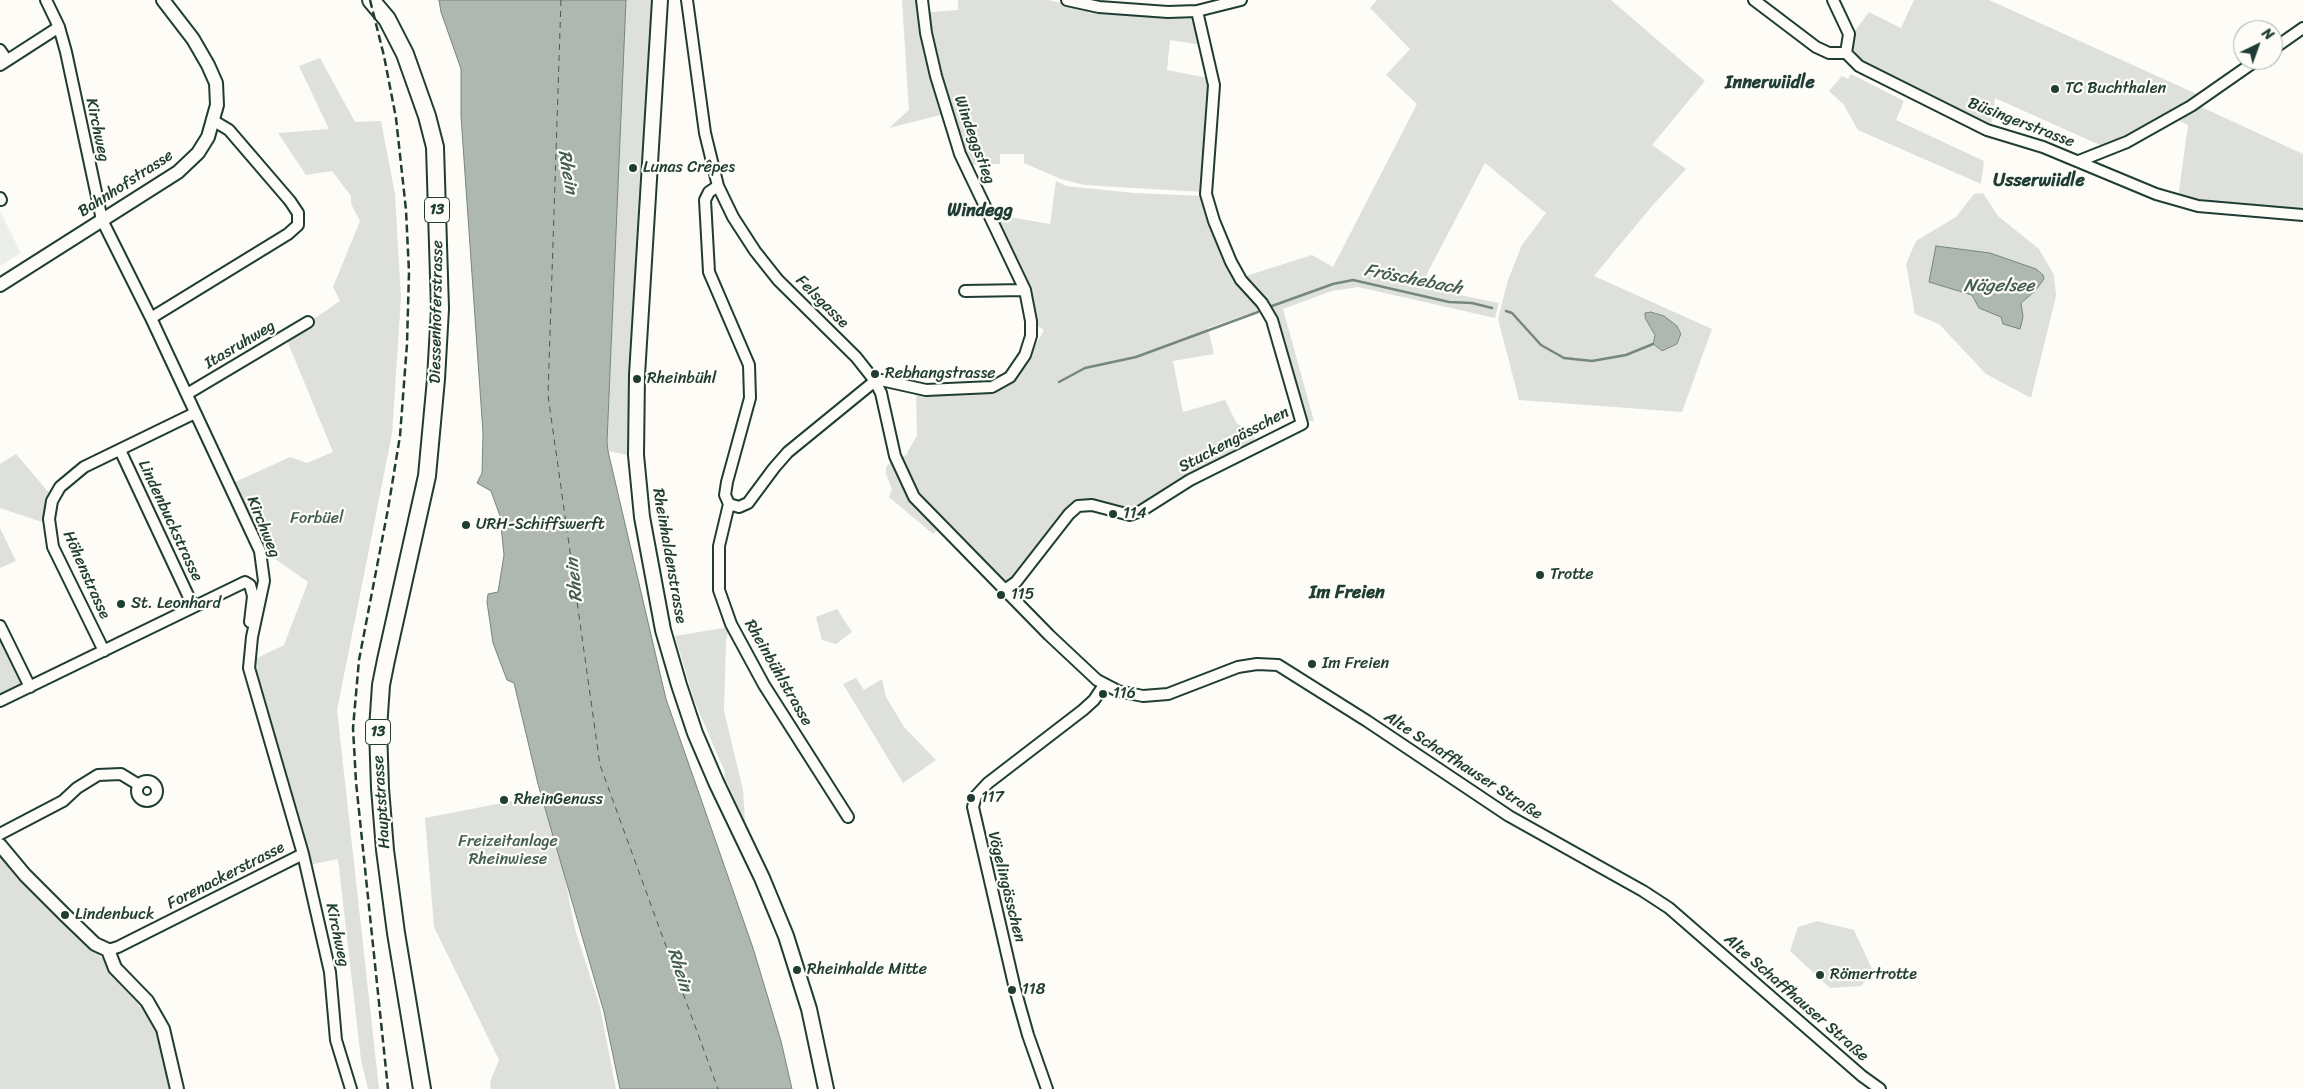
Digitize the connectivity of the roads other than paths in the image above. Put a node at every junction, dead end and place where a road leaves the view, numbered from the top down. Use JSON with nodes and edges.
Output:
{"nodes":[{"id":1,"x":46,"y":0,"type":"edge"},
{"id":2,"x":163,"y":0,"type":"edge"},
{"id":3,"x":660,"y":0,"type":"edge"},
{"id":4,"x":686,"y":0,"type":"edge"},
{"id":5,"x":922,"y":0,"type":"edge"},
{"id":6,"x":1067,"y":0,"type":"edge"},
{"id":7,"x":1241,"y":0,"type":"edge"},
{"id":8,"x":1754,"y":0,"type":"edge"},
{"id":9,"x":1833,"y":0,"type":"edge"},
{"id":10,"x":374,"y":1,"type":"edge"},
{"id":11,"x":1197,"y":11,"type":"junction"},
{"id":12,"x":59,"y":28,"type":"junction"},
{"id":13,"x":2303,"y":28,"type":"edge"},
{"id":14,"x":2283,"y":42,"type":"edge"},
{"id":15,"x":0,"y":50,"type":"edge"},
{"id":16,"x":1846,"y":53,"type":"junction"},
{"id":17,"x":3,"y":62,"type":"edge"},
{"id":18,"x":2242,"y":70,"type":"edge"},
{"id":19,"x":214,"y":121,"type":"junction"},
{"id":20,"x":2079,"y":161,"type":"junction"},
{"id":21,"x":718,"y":186,"type":"junction"},
{"id":22,"x":2303,"y":215,"type":"edge"},
{"id":23,"x":102,"y":220,"type":"junction"},
{"id":24,"x":0,"y":285,"type":"edge"},
{"id":25,"x":1025,"y":290,"type":"junction"},
{"id":26,"x":965,"y":292,"type":"dead end"},
{"id":27,"x":151,"y":318,"type":"junction"},
{"id":28,"x":308,"y":322,"type":"dead end"},
{"id":29,"x":875,"y":381,"type":"junction"},
{"id":30,"x":187,"y":394,"type":"junction"},
{"id":31,"x":196,"y":413,"type":"junction"},
{"id":32,"x":432,"y":428,"type":"joint"},
{"id":33,"x":120,"y":450,"type":"junction"},
{"id":34,"x":729,"y":504,"type":"junction"},
{"id":35,"x":1006,"y":590,"type":"junction"},
{"id":36,"x":193,"y":606,"type":"junction"},
{"id":37,"x":0,"y":626,"type":"edge"},
{"id":38,"x":252,"y":637,"type":"junction"},
{"id":39,"x":104,"y":650,"type":"junction"},
{"id":40,"x":1104,"y":686,"type":"junction"},
{"id":41,"x":30,"y":687,"type":"junction"},
{"id":42,"x":0,"y":701,"type":"edge"},
{"id":43,"x":139,"y":785,"type":"dead end"},
{"id":44,"x":848,"y":817,"type":"dead end"},
{"id":45,"x":0,"y":834,"type":"edge"},
{"id":46,"x":0,"y":845,"type":"edge"},
{"id":47,"x":303,"y":854,"type":"junction"},
{"id":48,"x":108,"y":950,"type":"junction"},
{"id":49,"x":177,"y":1089,"type":"edge"},
{"id":50,"x":351,"y":1089,"type":"edge"},
{"id":51,"x":422,"y":1089,"type":"edge"},
{"id":52,"x":826,"y":1089,"type":"edge"},
{"id":53,"x":1047,"y":1089,"type":"edge"},
{"id":54,"x":1880,"y":1089,"type":"edge"}],
"edges":[{"from":1,"to":12,"type":"street","name":"Kirchweg"},
{"from":2,"to":19,"type":"street","name":"Bahnhofstrasse"},
{"from":3,"to":52,"type":"main road","name":"Rheinhaldenstrasse"},
{"from":4,"to":21,"type":"street","name":"Felsgasse"},
{"from":5,"to":25,"type":"street","name":"Windeggstieg"},
{"from":6,"to":11,"type":"street"},
{"from":7,"to":11,"type":"street"},
{"from":8,"to":16,"type":"street"},
{"from":9,"to":16,"type":"street"},
{"from":10,"to":32,"type":"main road","name":"Diessenhoferstrasse","number":"13"},
{"from":11,"to":35,"type":"street","name":"Stuckengässchen"},
{"from":12,"to":17,"type":"street"},
{"from":12,"to":23,"type":"street","name":"Kirchweg"},
{"from":13,"to":14,"type":"street"},
{"from":15,"to":17,"type":"street"},
{"from":16,"to":20,"type":"street","name":"Büsingerstrasse"},
{"from":18,"to":20,"type":"street"},
{"from":19,"to":23,"type":"street","name":"Bahnhofstrasse"},
{"from":19,"to":27,"type":"street"},
{"from":20,"to":22,"type":"street","name":"Büsingerstrasse"},
{"from":21,"to":29,"type":"street","name":"Felsgasse"},
{"from":21,"to":34,"type":"street","name":"Rheinbühlstrasse"},
{"from":23,"to":24,"type":"street","name":"Bahnhofstrasse"},
{"from":23,"to":27,"type":"street","name":"Kirchweg"},
{"from":25,"to":26,"type":"street"},
{"from":25,"to":29,"type":"street","name":"Windeggstieg"},
{"from":27,"to":30,"type":"street","name":"Kirchweg"},
{"from":28,"to":30,"type":"street","name":"Itasruhweg"},
{"from":29,"to":34,"type":"street"},
{"from":29,"to":35,"type":"street","name":"Felsgasse"},
{"from":30,"to":31,"type":"street","name":"Kirchweg"},
{"from":31,"to":33,"type":"street","name":"Höhenstrasse"},
{"from":31,"to":38,"type":"street","name":"Kirchweg"},
{"from":32,"to":51,"type":"main road","name":"Hauptstrasse","number":"13"},
{"from":33,"to":36,"type":"street","name":"Lindenbuckstrasse"},
{"from":33,"to":39,"type":"street","name":"Höhenstrasse"},
{"from":34,"to":44,"type":"street","name":"Rheinbühlstrasse"},
{"from":35,"to":40,"type":"street","name":"Alte Schaffhauser Straße"},
{"from":36,"to":38,"type":"street"},
{"from":36,"to":39,"type":"street"},
{"from":37,"to":41,"type":"street"},
{"from":38,"to":47,"type":"street","name":"Kirchweg"},
{"from":39,"to":41,"type":"street"},
{"from":40,"to":53,"type":"street","name":"Vögelingässchen"},
{"from":40,"to":54,"type":"street","name":"Alte Schaffhauser Straße"},
{"from":41,"to":42,"type":"street"},
{"from":43,"to":45,"type":"street"},
{"from":46,"to":48,"type":"street"},
{"from":47,"to":48,"type":"street","name":"Forenackerstrasse"},
{"from":47,"to":50,"type":"street","name":"Kirchweg"},
{"from":48,"to":49,"type":"street"}]}
